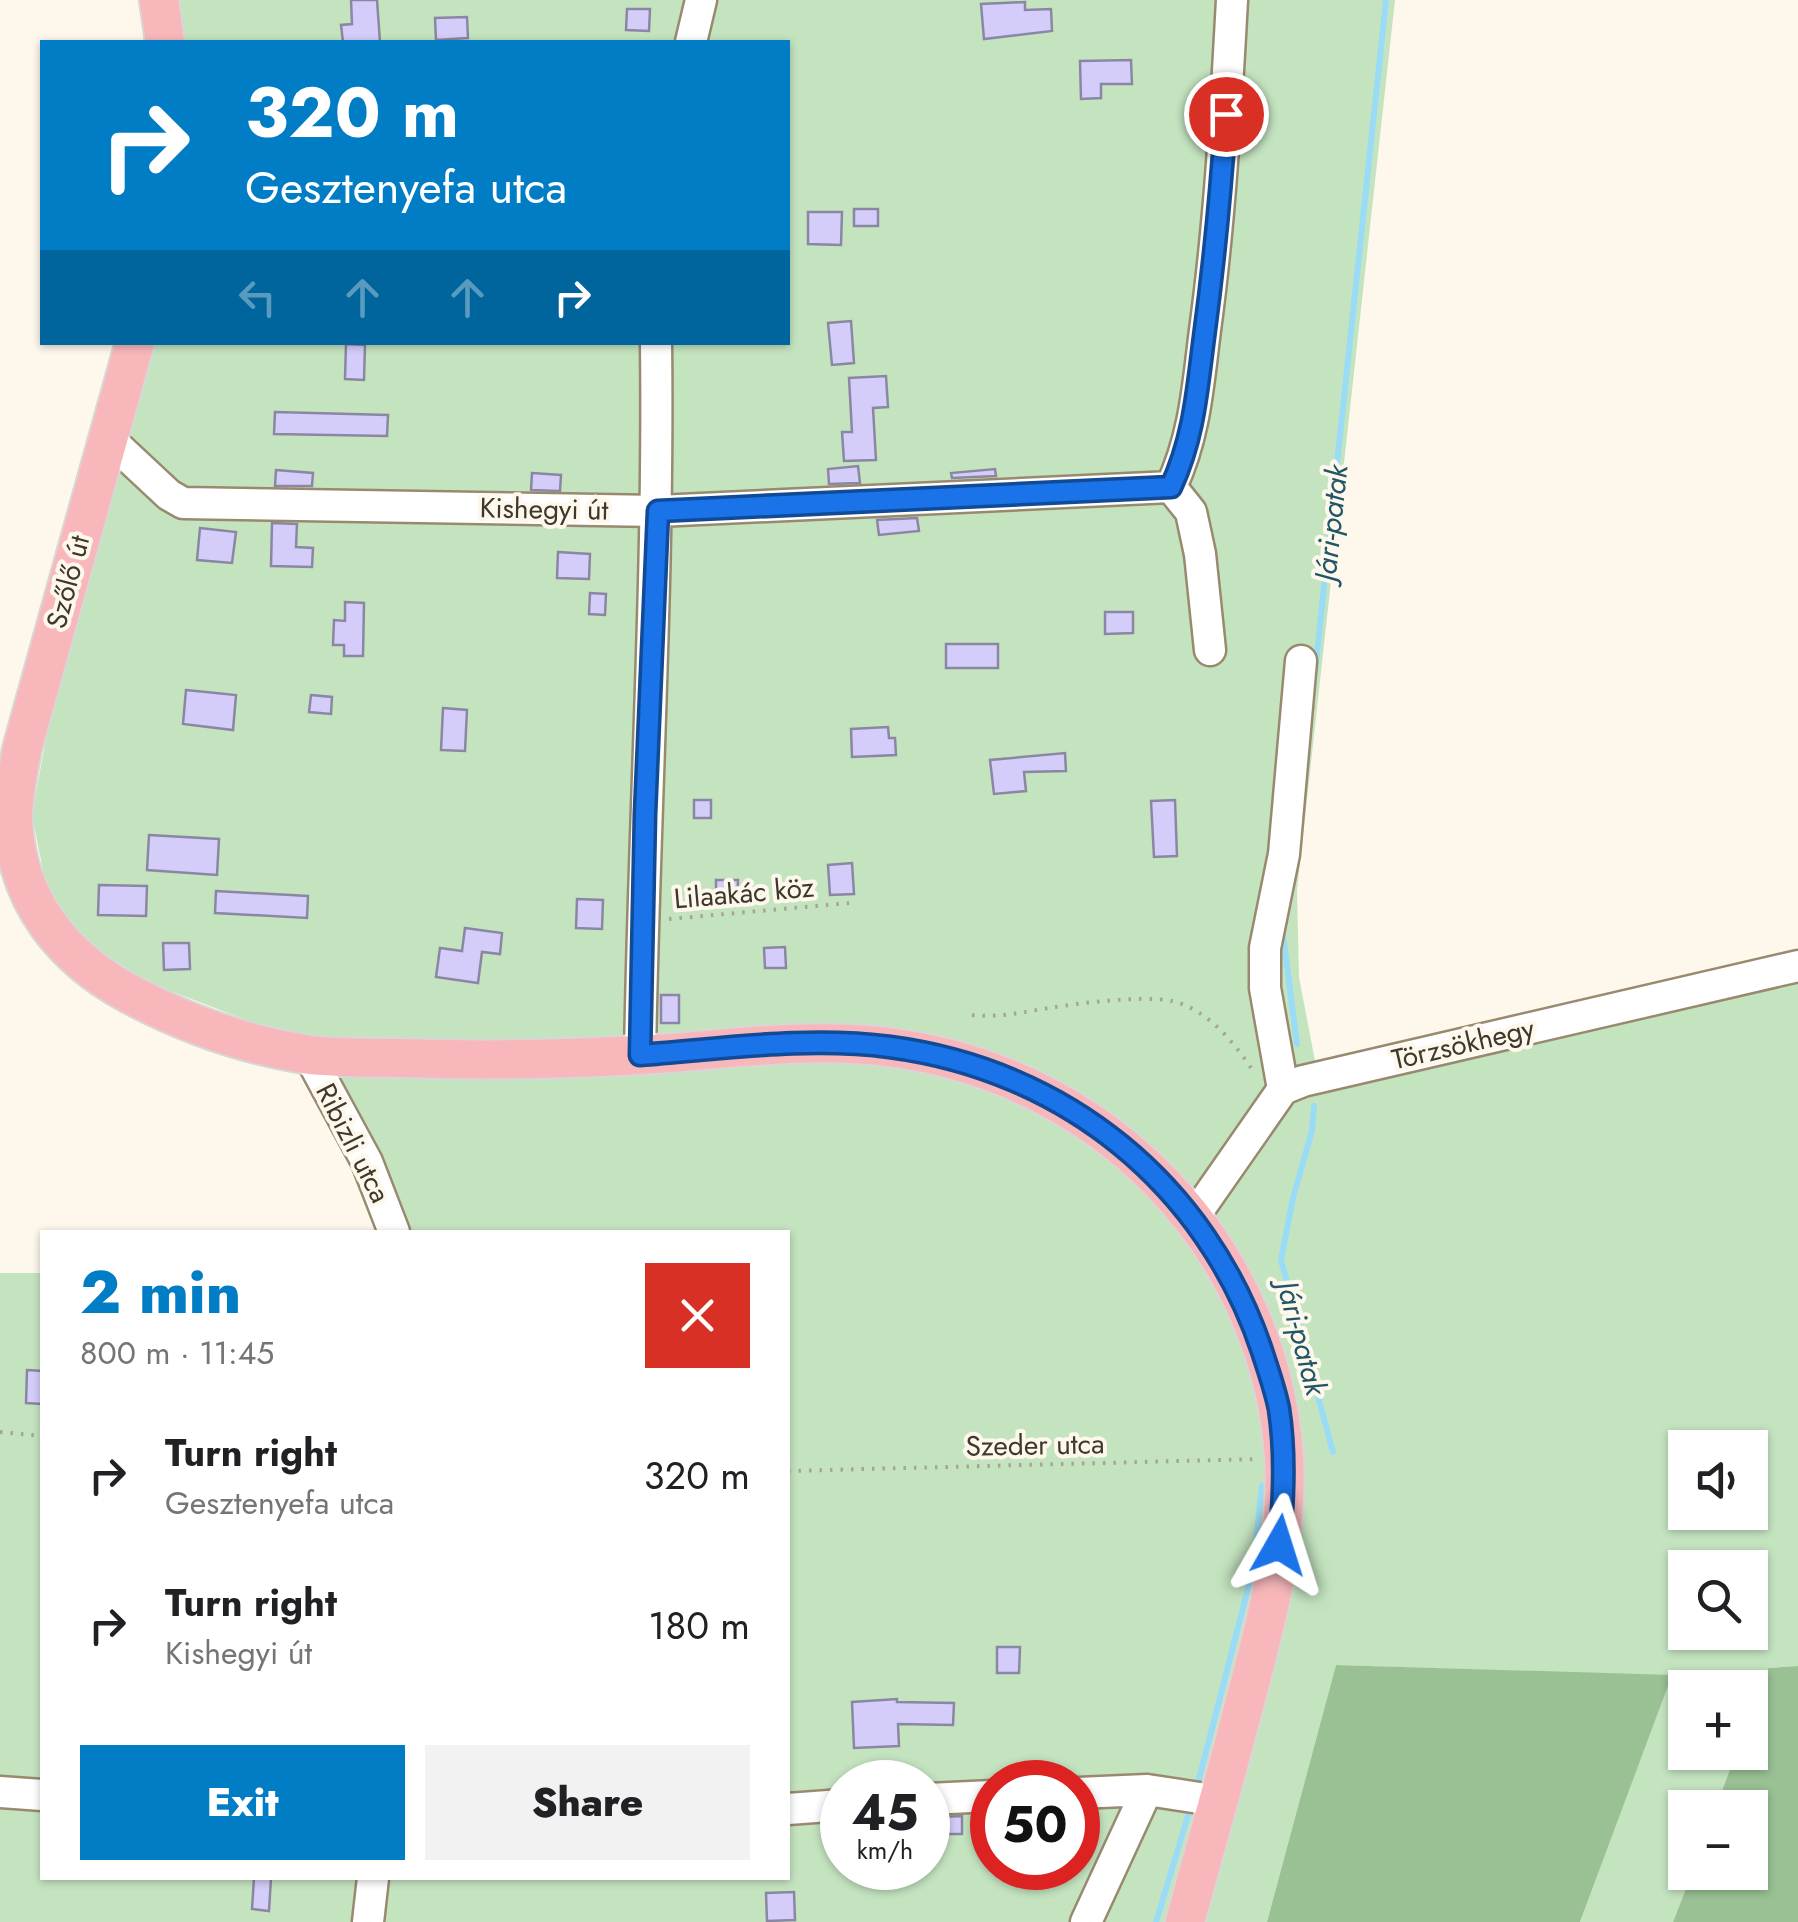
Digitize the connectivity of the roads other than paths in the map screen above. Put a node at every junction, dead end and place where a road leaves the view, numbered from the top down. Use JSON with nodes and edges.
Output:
{"nodes":[{"id":1,"x":159,"y":0,"type":"edge"},
{"id":2,"x":701,"y":0,"type":"edge"},
{"id":3,"x":1232,"y":0,"type":"edge"},
{"id":4,"x":165,"y":40,"type":"edge"},
{"id":5,"x":691,"y":40,"type":"edge"},
{"id":6,"x":134,"y":345,"type":"edge"},
{"id":7,"x":656,"y":345,"type":"edge"},
{"id":8,"x":108,"y":438,"type":"junction"},
{"id":9,"x":1171,"y":487,"type":"junction"},
{"id":10,"x":658,"y":511,"type":"junction"},
{"id":11,"x":1210,"y":650,"type":"dead end"},
{"id":12,"x":1301,"y":661,"type":"dead end"},
{"id":13,"x":13,"y":823,"type":"junction"},
{"id":14,"x":0,"y":858,"type":"edge"},
{"id":15,"x":1798,"y":966,"type":"edge"},
{"id":16,"x":308,"y":1055,"type":"junction"},
{"id":17,"x":640,"y":1055,"type":"junction"},
{"id":18,"x":1278,"y":1096,"type":"junction"},
{"id":19,"x":1193,"y":1218,"type":"junction"},
{"id":20,"x":393,"y":1230,"type":"edge"},
{"id":21,"x":1147,"y":1790,"type":"junction"},
{"id":22,"x":1100,"y":1791,"type":"edge"},
{"id":23,"x":0,"y":1792,"type":"edge"},
{"id":24,"x":40,"y":1795,"type":"edge"},
{"id":25,"x":1219,"y":1801,"type":"junction"},
{"id":26,"x":820,"y":1807,"type":"edge"},
{"id":27,"x":790,"y":1809,"type":"edge"},
{"id":28,"x":372,"y":1880,"type":"edge"},
{"id":29,"x":368,"y":1922,"type":"edge"},
{"id":30,"x":1086,"y":1922,"type":"edge"},
{"id":31,"x":1185,"y":1922,"type":"edge"}],
"edges":[{"from":1,"to":4,"type":"main road"},
{"from":2,"to":5,"type":"street"},
{"from":3,"to":9,"type":"street"},
{"from":6,"to":8,"type":"main road","name":"Szőlő út"},
{"from":7,"to":10,"type":"street"},
{"from":8,"to":10,"type":"street","name":"Kishegyi út"},
{"from":8,"to":13,"type":"main road","name":"Szőlő út"},
{"from":9,"to":10,"type":"street","name":"Kishegyi út"},
{"from":9,"to":11,"type":"street"},
{"from":10,"to":17,"type":"street"},
{"from":12,"to":18,"type":"street"},
{"from":13,"to":14,"type":"street"},
{"from":13,"to":16,"type":"main road","name":"Szőlő út"},
{"from":15,"to":18,"type":"street","name":"Törzsökhegy"},
{"from":16,"to":17,"type":"main road","name":"Szőlő út"},
{"from":16,"to":20,"type":"street","name":"Ribizli utca"},
{"from":17,"to":19,"type":"main road","name":"Szőlő út"},
{"from":18,"to":19,"type":"street"},
{"from":19,"to":25,"type":"main road","name":"Szőlő út"},
{"from":21,"to":22,"type":"street"},
{"from":21,"to":25,"type":"street"},
{"from":21,"to":30,"type":"street"},
{"from":23,"to":24,"type":"street"},
{"from":25,"to":31,"type":"main road","name":"Szőlő út"},
{"from":26,"to":27,"type":"street"},
{"from":28,"to":29,"type":"street"}]}
